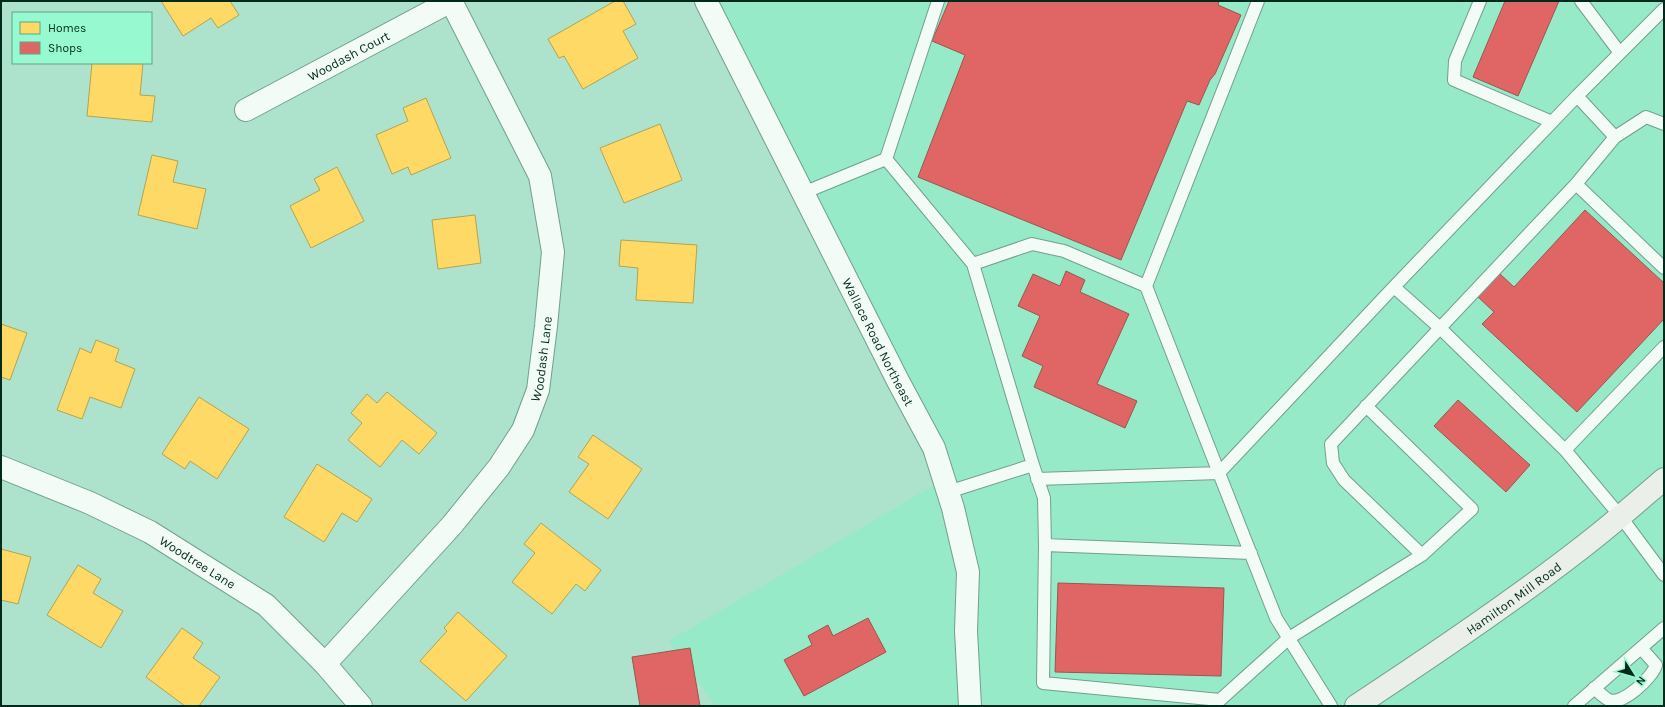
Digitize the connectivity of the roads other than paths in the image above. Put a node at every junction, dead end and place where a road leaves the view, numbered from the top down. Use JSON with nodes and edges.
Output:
{"nodes":[{"id":1,"x":451,"y":1,"type":"edge"},
{"id":2,"x":706,"y":1,"type":"edge"},
{"id":3,"x":938,"y":1,"type":"edge"},
{"id":4,"x":1258,"y":1,"type":"edge"},
{"id":5,"x":1480,"y":1,"type":"edge"},
{"id":6,"x":1581,"y":1,"type":"edge"},
{"id":7,"x":1664,"y":9,"type":"edge"},
{"id":8,"x":1620,"y":53,"type":"junction"},
{"id":9,"x":1576,"y":96,"type":"junction"},
{"id":10,"x":246,"y":110,"type":"dead end"},
{"id":11,"x":1552,"y":122,"type":"junction"},
{"id":12,"x":1664,"y":124,"type":"edge"},
{"id":13,"x":1615,"y":137,"type":"junction"},
{"id":14,"x":886,"y":159,"type":"junction"},
{"id":15,"x":1576,"y":184,"type":"junction"},
{"id":16,"x":803,"y":193,"type":"junction"},
{"id":17,"x":973,"y":264,"type":"junction"},
{"id":18,"x":1664,"y":268,"type":"edge"},
{"id":19,"x":1146,"y":286,"type":"junction"},
{"id":20,"x":1394,"y":287,"type":"junction"},
{"id":21,"x":1440,"y":328,"type":"junction"},
{"id":22,"x":1664,"y":347,"type":"edge"},
{"id":23,"x":1366,"y":406,"type":"junction"},
{"id":24,"x":1564,"y":450,"type":"junction"},
{"id":25,"x":1033,"y":465,"type":"junction"},
{"id":26,"x":1,"y":468,"type":"edge"},
{"id":27,"x":1219,"y":474,"type":"junction"},
{"id":28,"x":1037,"y":478,"type":"junction"},
{"id":29,"x":1664,"y":479,"type":"edge"},
{"id":30,"x":948,"y":492,"type":"junction"},
{"id":31,"x":1621,"y":517,"type":"junction"},
{"id":32,"x":1045,"y":545,"type":"junction"},
{"id":33,"x":1251,"y":553,"type":"junction"},
{"id":34,"x":1422,"y":555,"type":"junction"},
{"id":35,"x":1664,"y":575,"type":"edge"},
{"id":36,"x":1664,"y":628,"type":"edge"},
{"id":37,"x":1289,"y":638,"type":"junction"},
{"id":38,"x":1641,"y":648,"type":"junction"},
{"id":39,"x":325,"y":664,"type":"junction"},
{"id":40,"x":1594,"y":688,"type":"junction"},
{"id":41,"x":361,"y":706,"type":"edge"},
{"id":42,"x":970,"y":706,"type":"edge"},
{"id":43,"x":1331,"y":706,"type":"edge"},
{"id":44,"x":1356,"y":706,"type":"edge"},
{"id":45,"x":1574,"y":706,"type":"edge"}],
"edges":[{"from":1,"to":10,"type":"street","name":"Woodash Court"},
{"from":1,"to":39,"type":"street","name":"Woodash Lane"},
{"from":2,"to":16,"type":"street","name":"Wallace Road Northeast"},
{"from":3,"to":14,"type":"lane"},
{"from":4,"to":19,"type":"lane"},
{"from":5,"to":11,"type":"lane"},
{"from":6,"to":8,"type":"lane"},
{"from":7,"to":8,"type":"lane"},
{"from":8,"to":9,"type":"lane"},
{"from":9,"to":11,"type":"lane"},
{"from":9,"to":13,"type":"lane"},
{"from":11,"to":20,"type":"lane"},
{"from":12,"to":13,"type":"lane"},
{"from":13,"to":15,"type":"lane"},
{"from":14,"to":16,"type":"lane"},
{"from":14,"to":17,"type":"lane"},
{"from":15,"to":18,"type":"lane"},
{"from":15,"to":21,"type":"lane"},
{"from":16,"to":30,"type":"street","name":"Wallace Road Northeast"},
{"from":17,"to":19,"type":"lane"},
{"from":17,"to":25,"type":"lane"},
{"from":19,"to":27,"type":"lane"},
{"from":20,"to":21,"type":"lane"},
{"from":20,"to":27,"type":"lane"},
{"from":21,"to":23,"type":"lane"},
{"from":21,"to":24,"type":"lane"},
{"from":22,"to":24,"type":"lane"},
{"from":23,"to":34,"type":"lane"},
{"from":23,"to":34,"type":"lane"},
{"from":24,"to":31,"type":"lane"},
{"from":25,"to":28,"type":"lane"},
{"from":25,"to":30,"type":"lane"},
{"from":26,"to":39,"type":"street","name":"Woodtree Lane"},
{"from":27,"to":28,"type":"lane"},
{"from":27,"to":33,"type":"lane"},
{"from":28,"to":32,"type":"lane"},
{"from":29,"to":31,"type":"main road","name":"Hamilton Mill Road"},
{"from":30,"to":42,"type":"street","name":"Wallace Road Northeast"},
{"from":31,"to":35,"type":"lane"},
{"from":31,"to":44,"type":"main road","name":"Hamilton Mill Road"},
{"from":32,"to":33,"type":"lane"},
{"from":32,"to":37,"type":"lane"},
{"from":33,"to":37,"type":"lane"},
{"from":34,"to":37,"type":"lane"},
{"from":36,"to":38,"type":"lane"},
{"from":37,"to":43,"type":"lane"},
{"from":38,"to":40,"type":"lane"},
{"from":38,"to":40,"type":"lane"},
{"from":39,"to":41,"type":"street","name":"Woodtree Lane"},
{"from":40,"to":45,"type":"lane"}]}
